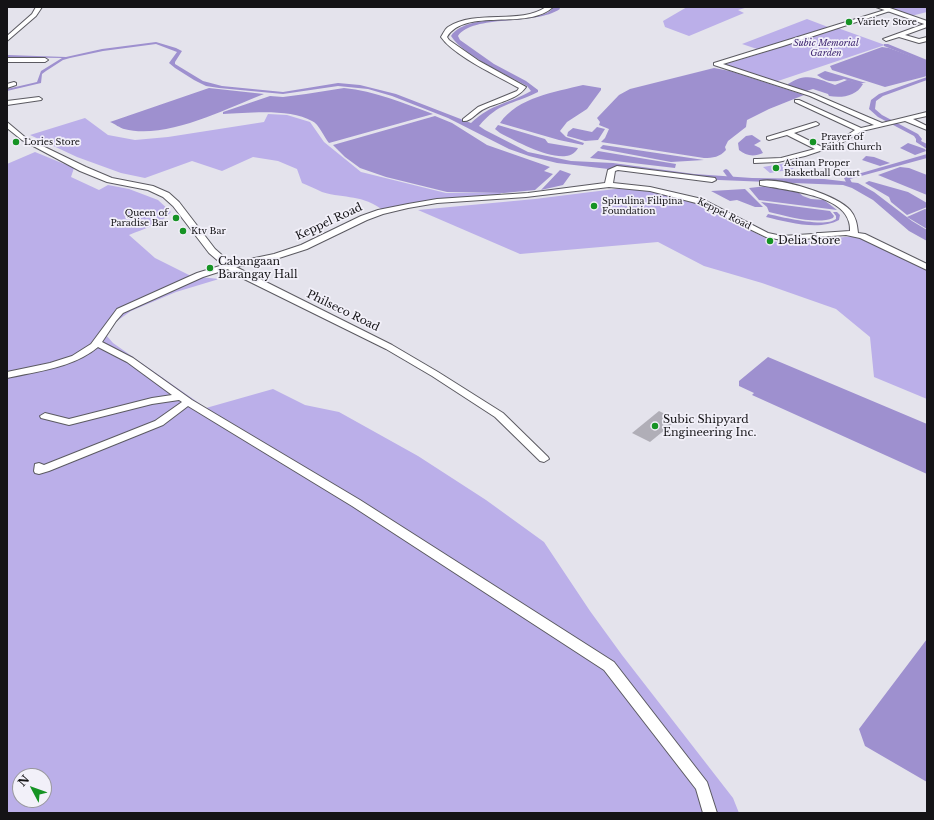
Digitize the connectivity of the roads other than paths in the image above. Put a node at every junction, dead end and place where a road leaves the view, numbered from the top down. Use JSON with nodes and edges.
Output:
{"nodes":[{"id":1,"x":39,"y":7,"type":"edge"},
{"id":2,"x":550,"y":7,"type":"edge"},
{"id":3,"x":880,"y":7,"type":"edge"},
{"id":4,"x":890,"y":10,"type":"junction"},
{"id":5,"x":927,"y":24,"type":"edge"},
{"id":6,"x":7,"y":30,"type":"edge"},
{"id":7,"x":16,"y":30,"type":"junction"},
{"id":8,"x":900,"y":34,"type":"junction"},
{"id":9,"x":7,"y":39,"type":"edge"},
{"id":10,"x":886,"y":39,"type":"dead end"},
{"id":11,"x":927,"y":39,"type":"edge"},
{"id":12,"x":7,"y":60,"type":"edge"},
{"id":13,"x":45,"y":60,"type":"dead end"},
{"id":14,"x":39,"y":99,"type":"dead end"},
{"id":15,"x":797,"y":101,"type":"dead end"},
{"id":16,"x":7,"y":103,"type":"edge"},
{"id":17,"x":927,"y":114,"type":"edge"},
{"id":18,"x":465,"y":120,"type":"dead end"},
{"id":19,"x":908,"y":120,"type":"junction"},
{"id":20,"x":7,"y":124,"type":"edge"},
{"id":21,"x":816,"y":124,"type":"dead end"},
{"id":22,"x":879,"y":124,"type":"junction"},
{"id":23,"x":927,"y":128,"type":"edge"},
{"id":24,"x":860,"y":130,"type":"junction"},
{"id":25,"x":789,"y":133,"type":"junction"},
{"id":26,"x":769,"y":138,"type":"dead end"},
{"id":27,"x":821,"y":149,"type":"junction"},
{"id":28,"x":756,"y":162,"type":"dead end"},
{"id":29,"x":712,"y":180,"type":"dead end"},
{"id":30,"x":764,"y":183,"type":"dead end"},
{"id":31,"x":609,"y":185,"type":"junction"},
{"id":32,"x":854,"y":234,"type":"junction"},
{"id":33,"x":229,"y":266,"type":"junction"},
{"id":34,"x":927,"y":267,"type":"edge"},
{"id":35,"x":96,"y":343,"type":"junction"},
{"id":36,"x":7,"y":374,"type":"edge"},
{"id":37,"x":184,"y":399,"type":"junction"},
{"id":38,"x":45,"y":416,"type":"dead end"},
{"id":39,"x":544,"y":459,"type":"dead end"},
{"id":40,"x":39,"y":466,"type":"dead end"},
{"id":41,"x":710,"y":813,"type":"edge"}],
"edges":[{"from":1,"to":7,"type":"street"},
{"from":2,"to":18,"type":"street"},
{"from":3,"to":4,"type":"main road"},
{"from":4,"to":5,"type":"main road"},
{"from":4,"to":22,"type":"street"},
{"from":5,"to":8,"type":"street"},
{"from":6,"to":7,"type":"street"},
{"from":7,"to":9,"type":"street"},
{"from":8,"to":10,"type":"street"},
{"from":8,"to":11,"type":"street"},
{"from":12,"to":13,"type":"street"},
{"from":14,"to":16,"type":"street"},
{"from":15,"to":24,"type":"street"},
{"from":17,"to":19,"type":"street"},
{"from":19,"to":22,"type":"street"},
{"from":19,"to":23,"type":"street"},
{"from":20,"to":33,"type":"street","name":"Philseco Road"},
{"from":21,"to":25,"type":"street"},
{"from":22,"to":24,"type":"street"},
{"from":24,"to":27,"type":"street"},
{"from":25,"to":26,"type":"street"},
{"from":25,"to":27,"type":"street"},
{"from":27,"to":28,"type":"street"},
{"from":29,"to":31,"type":"street"},
{"from":30,"to":32,"type":"street"},
{"from":31,"to":32,"type":"street","name":"Keppel Road"},
{"from":31,"to":33,"type":"street","name":"Keppel Road"},
{"from":32,"to":34,"type":"street","name":"Keppel Road"},
{"from":33,"to":35,"type":"street","name":"Keppel Road"},
{"from":33,"to":39,"type":"street","name":"Philseco Road"},
{"from":35,"to":36,"type":"street","name":"Keppel Road"},
{"from":35,"to":37,"type":"street"},
{"from":37,"to":38,"type":"street"},
{"from":37,"to":40,"type":"street"},
{"from":37,"to":41,"type":"street"}]}
